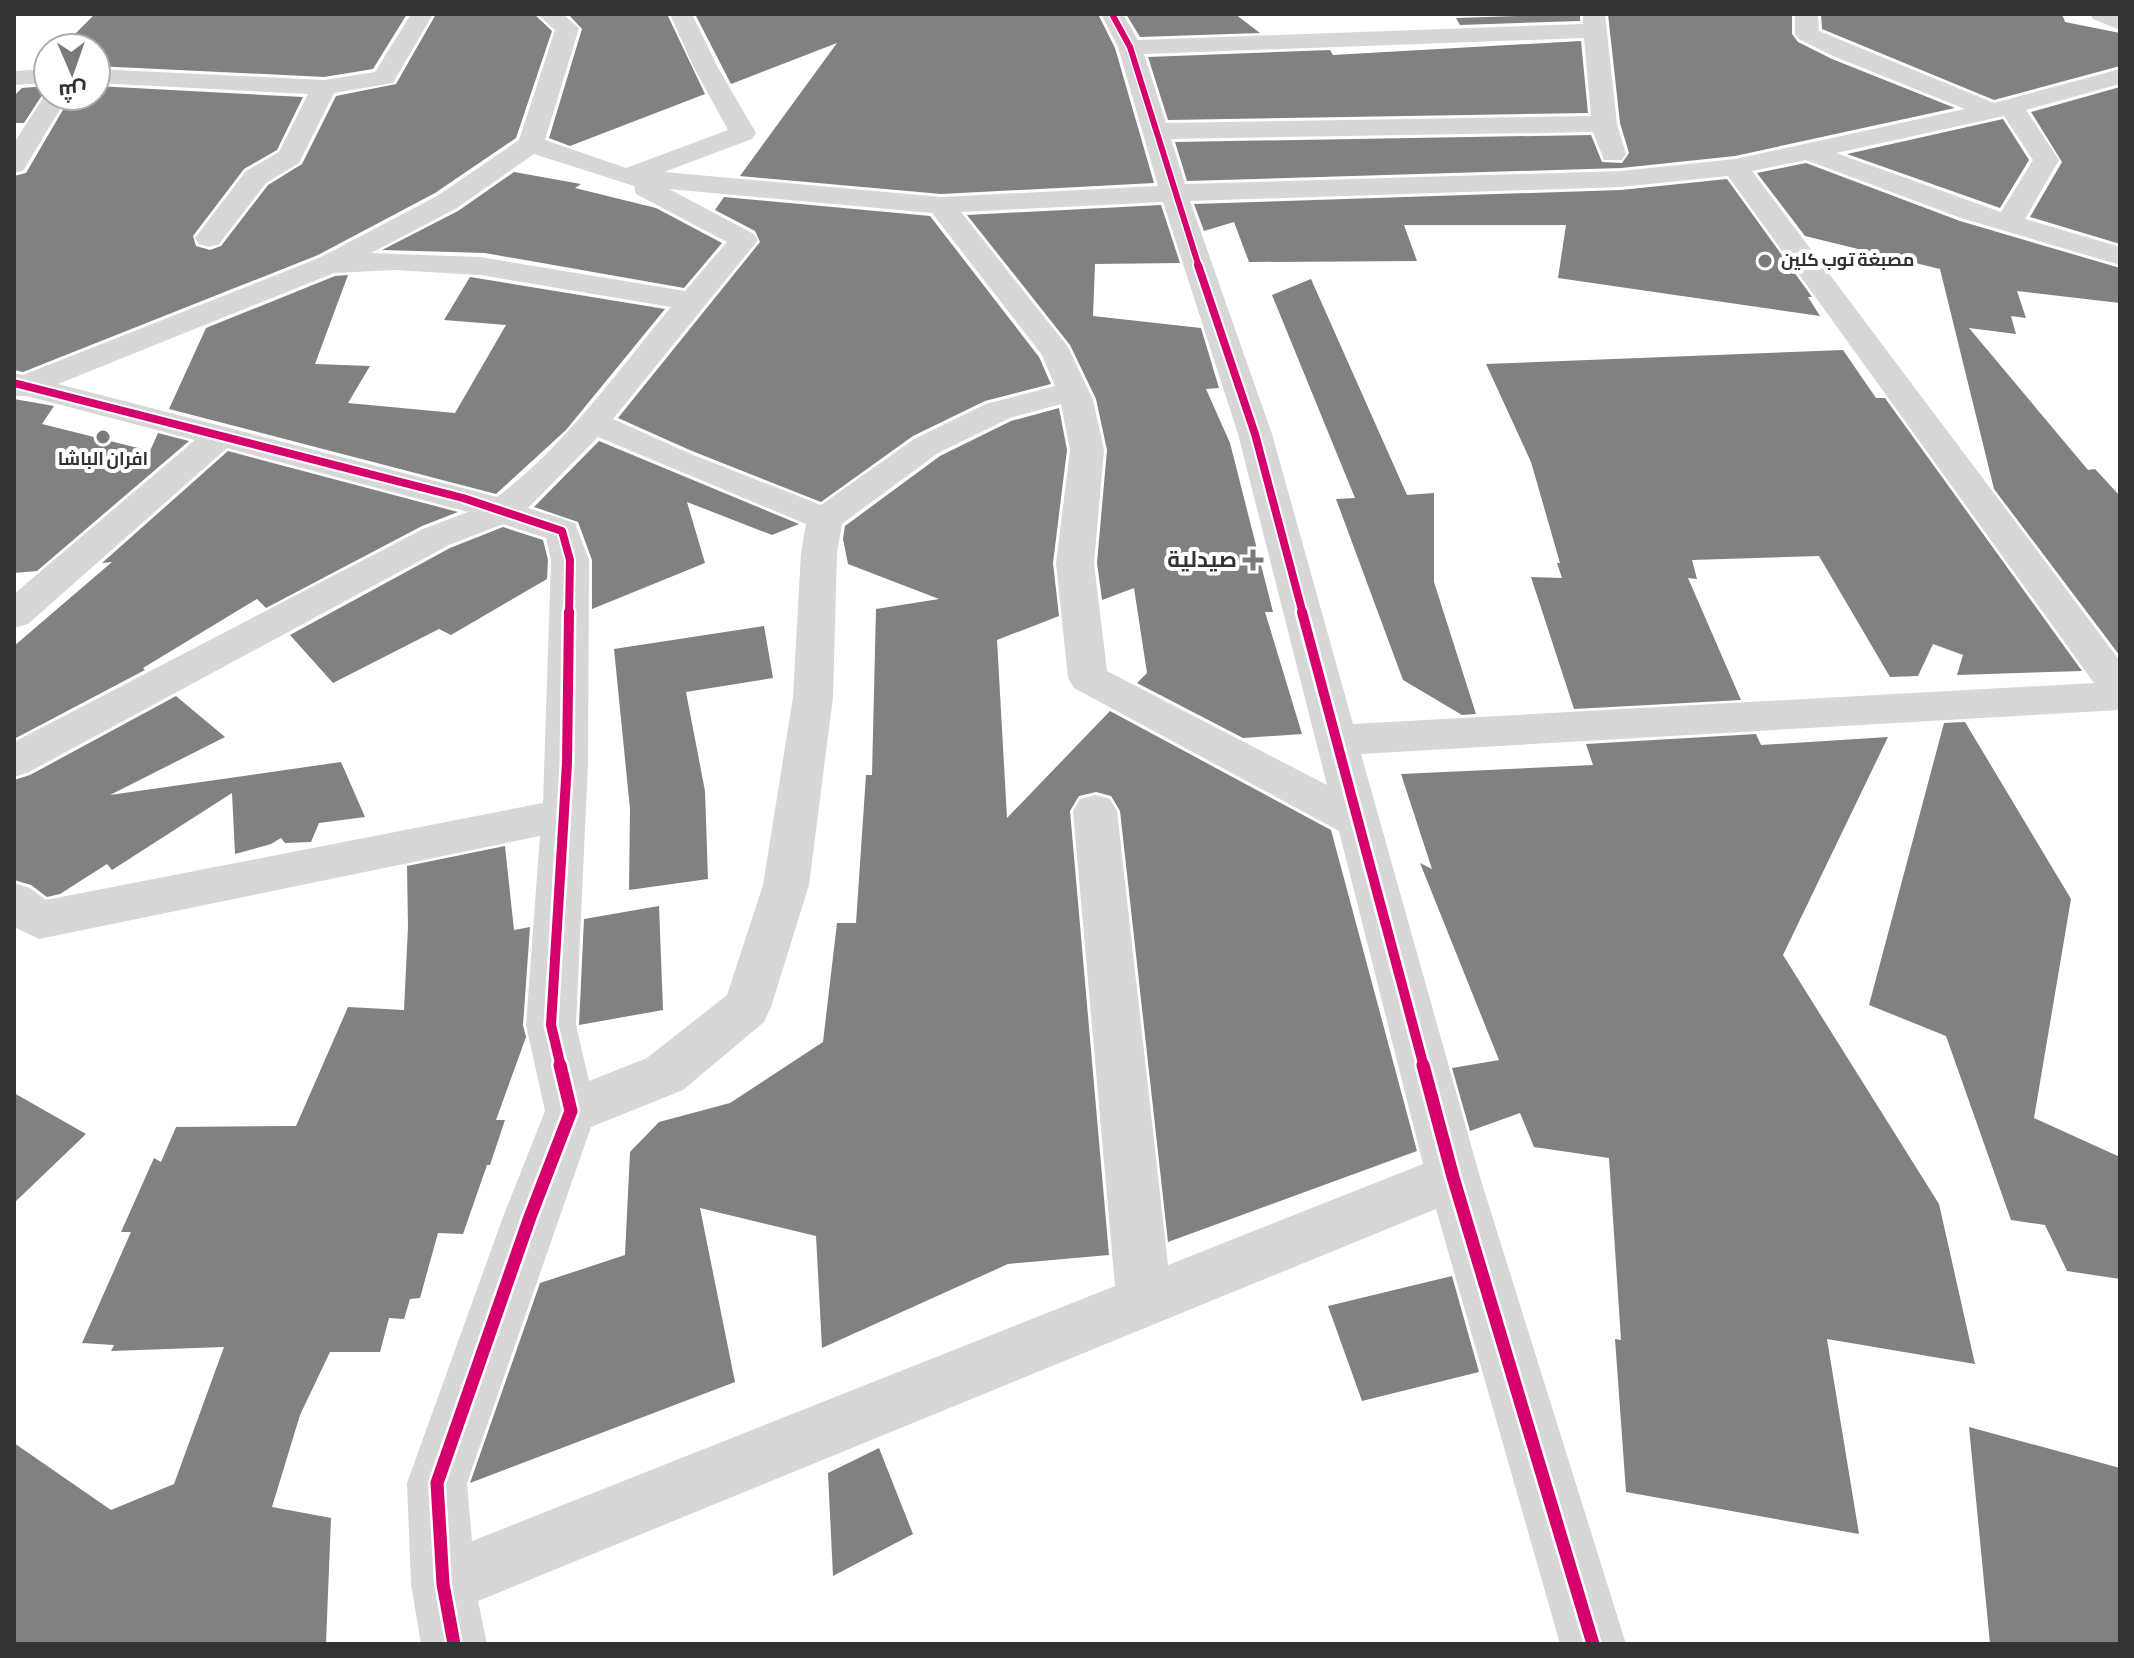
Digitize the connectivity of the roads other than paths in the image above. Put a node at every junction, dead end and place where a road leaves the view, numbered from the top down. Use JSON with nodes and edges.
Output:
{"nodes":[{"id":1,"x":422,"y":14,"type":"edge"},
{"id":2,"x":548,"y":14,"type":"edge"},
{"id":3,"x":681,"y":14,"type":"edge"},
{"id":4,"x":1806,"y":14,"type":"edge"},
{"id":5,"x":2101,"y":14,"type":"edge"},
{"id":6,"x":1594,"y":22,"type":"edge"},
{"id":7,"x":2120,"y":23,"type":"edge"},
{"id":8,"x":1121,"y":30,"type":"edge"},
{"id":9,"x":2120,"y":76,"type":"edge"},
{"id":10,"x":112,"y":77,"type":"edge"},
{"id":11,"x":324,"y":87,"type":"junction"},
{"id":12,"x":2001,"y":108,"type":"junction"},
{"id":13,"x":45,"y":112,"type":"edge"},
{"id":14,"x":1604,"y":124,"type":"junction"},
{"id":15,"x":1157,"y":131,"type":"junction"},
{"id":16,"x":531,"y":144,"type":"junction"},
{"id":17,"x":1807,"y":151,"type":"junction"},
{"id":18,"x":14,"y":165,"type":"edge"},
{"id":19,"x":1735,"y":167,"type":"junction"},
{"id":20,"x":626,"y":177,"type":"junction"},
{"id":21,"x":1621,"y":179,"type":"junction"},
{"id":22,"x":1174,"y":193,"type":"junction"},
{"id":23,"x":941,"y":205,"type":"junction"},
{"id":24,"x":2008,"y":223,"type":"junction"},
{"id":25,"x":209,"y":238,"type":"dead end"},
{"id":26,"x":2120,"y":256,"type":"edge"},
{"id":27,"x":329,"y":264,"type":"junction"},
{"id":28,"x":692,"y":301,"type":"junction"},
{"id":29,"x":19,"y":386,"type":"edge"},
{"id":30,"x":1074,"y":391,"type":"junction"},
{"id":31,"x":593,"y":422,"type":"junction"},
{"id":32,"x":219,"y":437,"type":"junction"},
{"id":33,"x":500,"y":512,"type":"junction"},
{"id":34,"x":825,"y":519,"type":"junction"},
{"id":35,"x":14,"y":615,"type":"edge"},
{"id":36,"x":2120,"y":690,"type":"edge"},
{"id":37,"x":2120,"y":696,"type":"edge"},
{"id":38,"x":1338,"y":740,"type":"junction"},
{"id":39,"x":14,"y":761,"type":"edge"},
{"id":40,"x":1095,"y":811,"type":"dead end"},
{"id":41,"x":564,"y":815,"type":"junction"},
{"id":42,"x":1360,"y":822,"type":"junction"},
{"id":43,"x":14,"y":901,"type":"edge"},
{"id":44,"x":571,"y":1111,"type":"junction"},
{"id":45,"x":1453,"y":1177,"type":"junction"},
{"id":46,"x":1144,"y":1302,"type":"junction"},
{"id":47,"x":443,"y":1584,"type":"junction"},
{"id":48,"x":454,"y":1644,"type":"edge"},
{"id":49,"x":1593,"y":1644,"type":"edge"}],
"edges":[{"from":1,"to":11,"type":"street"},
{"from":2,"to":16,"type":"street"},
{"from":3,"to":20,"type":"street"},
{"from":4,"to":12,"type":"street"},
{"from":5,"to":7,"type":"street"},
{"from":6,"to":8,"type":"street"},
{"from":6,"to":14,"type":"street"},
{"from":8,"to":15,"type":"street"},
{"from":9,"to":12,"type":"street"},
{"from":10,"to":11,"type":"street"},
{"from":11,"to":25,"type":"street"},
{"from":12,"to":17,"type":"street"},
{"from":12,"to":24,"type":"street"},
{"from":13,"to":18,"type":"street"},
{"from":14,"to":15,"type":"street"},
{"from":14,"to":21,"type":"street"},
{"from":15,"to":22,"type":"street"},
{"from":16,"to":20,"type":"street"},
{"from":16,"to":27,"type":"street"},
{"from":17,"to":19,"type":"street"},
{"from":17,"to":24,"type":"street"},
{"from":19,"to":21,"type":"street"},
{"from":19,"to":36,"type":"street"},
{"from":20,"to":23,"type":"street"},
{"from":20,"to":28,"type":"street"},
{"from":21,"to":22,"type":"street"},
{"from":22,"to":23,"type":"street"},
{"from":22,"to":38,"type":"street"},
{"from":23,"to":30,"type":"street"},
{"from":24,"to":26,"type":"street"},
{"from":27,"to":28,"type":"street"},
{"from":27,"to":29,"type":"street"},
{"from":28,"to":31,"type":"street"},
{"from":29,"to":32,"type":"street"},
{"from":30,"to":34,"type":"street"},
{"from":30,"to":42,"type":"street"},
{"from":31,"to":33,"type":"street"},
{"from":31,"to":34,"type":"street"},
{"from":32,"to":33,"type":"street"},
{"from":32,"to":35,"type":"street"},
{"from":33,"to":39,"type":"street"},
{"from":33,"to":41,"type":"street"},
{"from":34,"to":44,"type":"street"},
{"from":37,"to":38,"type":"street"},
{"from":38,"to":42,"type":"street"},
{"from":40,"to":46,"type":"street"},
{"from":41,"to":43,"type":"street"},
{"from":41,"to":44,"type":"street"},
{"from":42,"to":45,"type":"street"},
{"from":44,"to":47,"type":"street"},
{"from":45,"to":46,"type":"street"},
{"from":45,"to":49,"type":"street"},
{"from":46,"to":47,"type":"street"},
{"from":47,"to":48,"type":"street"}]}
